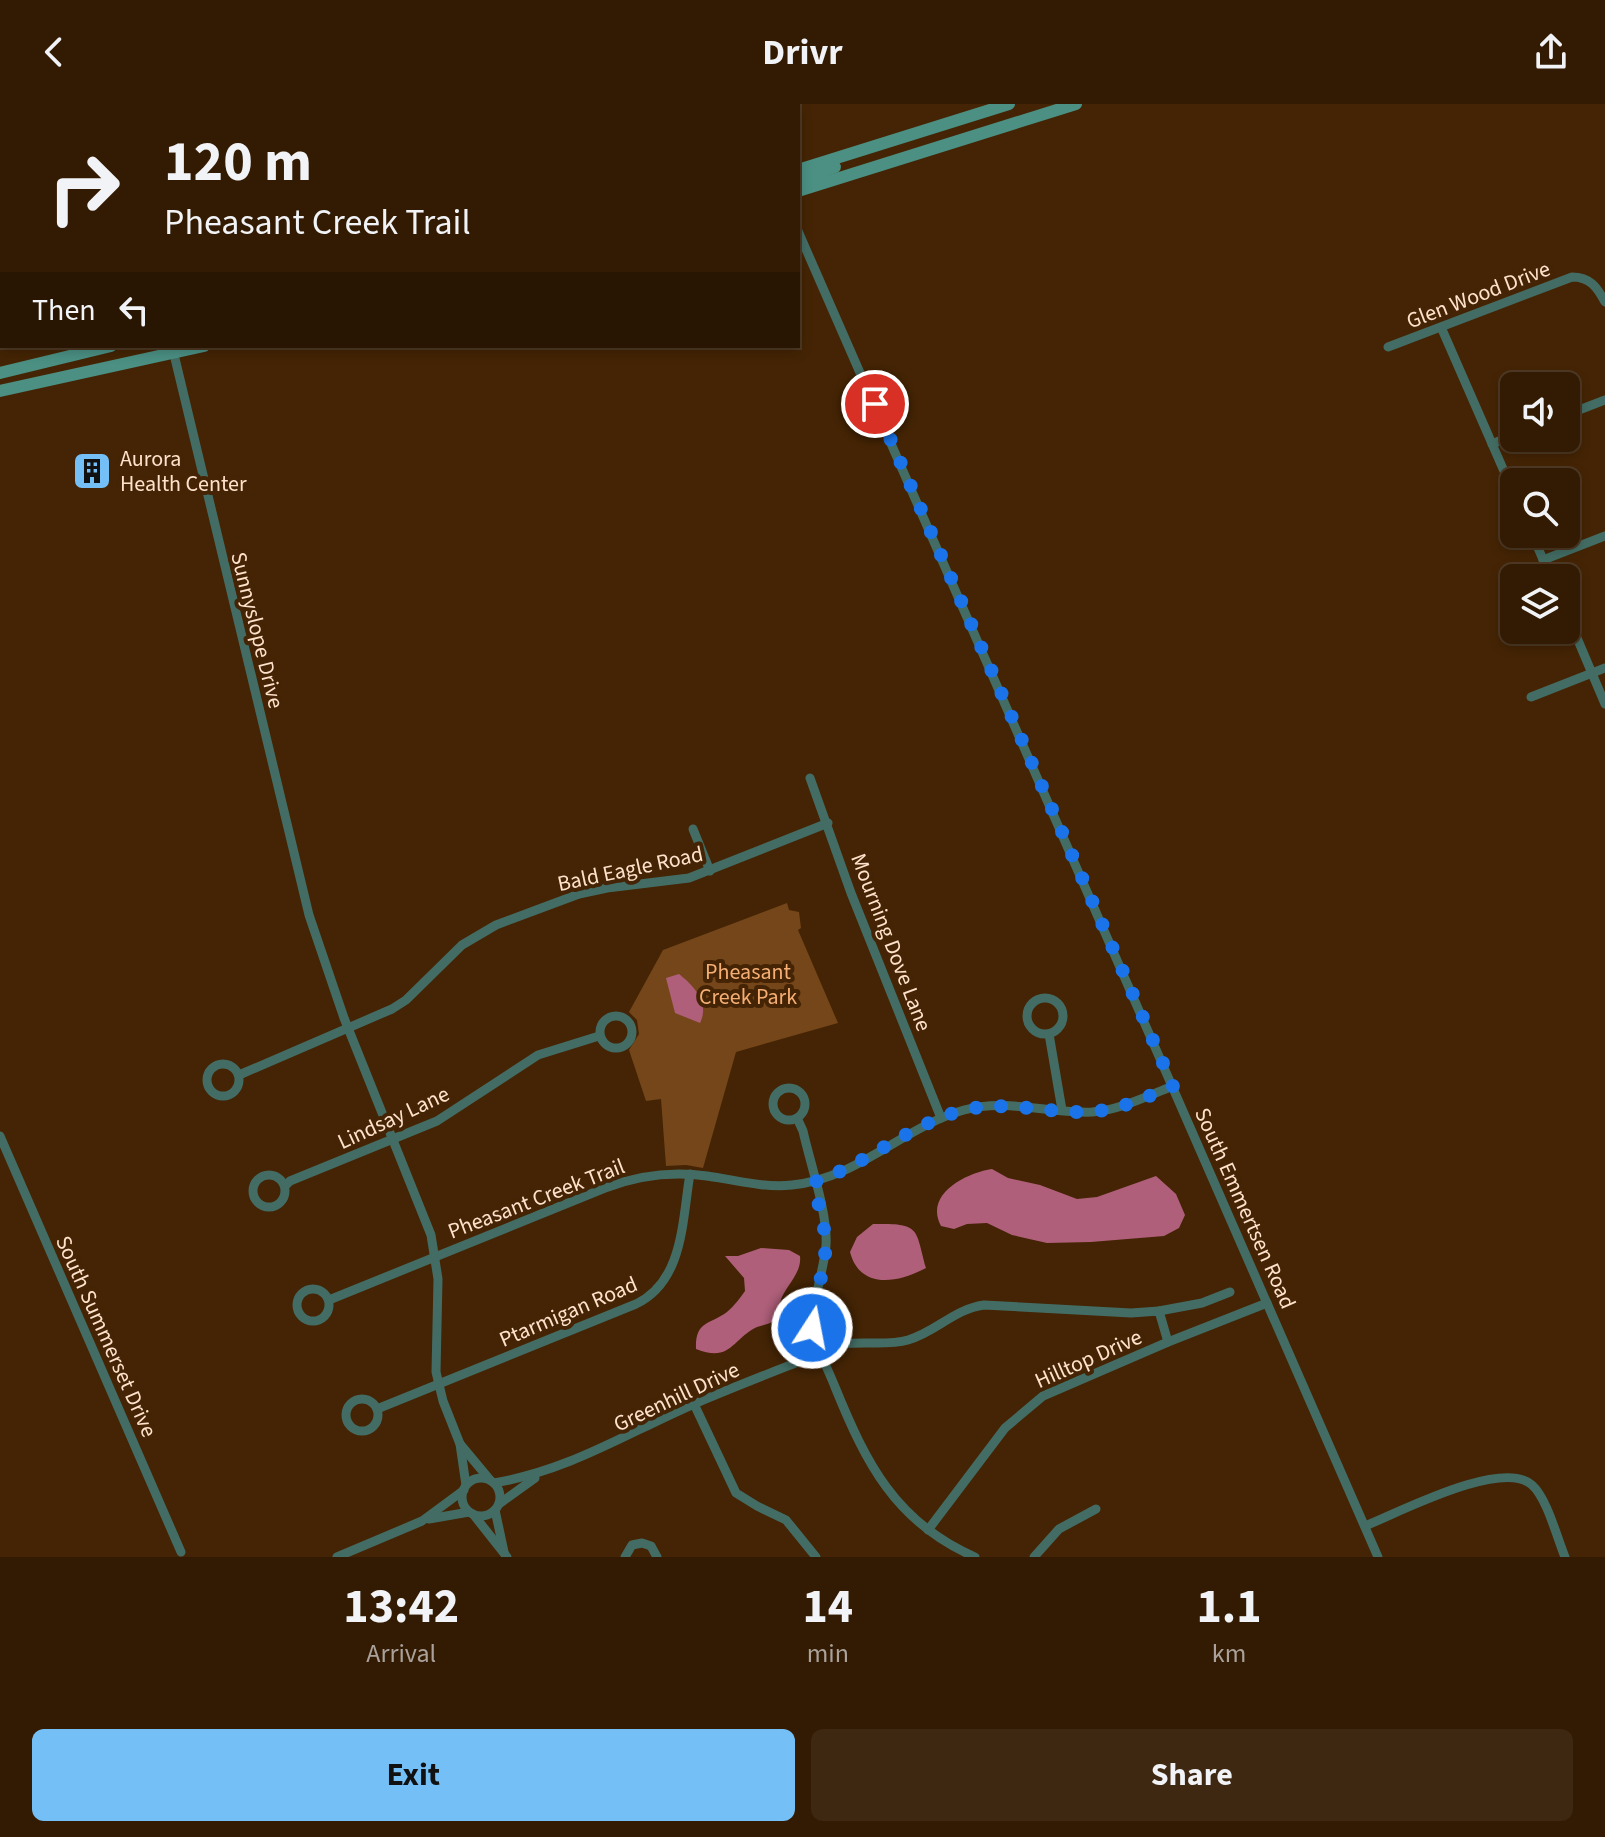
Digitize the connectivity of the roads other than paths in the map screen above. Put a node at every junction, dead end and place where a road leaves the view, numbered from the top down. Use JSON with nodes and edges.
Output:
{"nodes":[{"id":1,"x":1009,"y":104,"type":"edge"},
{"id":2,"x":1076,"y":104,"type":"edge"},
{"id":3,"x":877,"y":146,"type":"junction"},
{"id":4,"x":884,"y":164,"type":"junction"},
{"id":5,"x":800,"y":169,"type":"edge"},
{"id":6,"x":800,"y":179,"type":"edge"},
{"id":7,"x":800,"y":190,"type":"edge"},
{"id":8,"x":800,"y":236,"type":"edge"},
{"id":9,"x":1605,"y":302,"type":"edge"},
{"id":10,"x":1441,"y":327,"type":"junction"},
{"id":11,"x":1388,"y":347,"type":"dead end"},
{"id":12,"x":103,"y":348,"type":"edge"},
{"id":13,"x":173,"y":350,"type":"edge"},
{"id":14,"x":0,"y":373,"type":"edge"},
{"id":15,"x":0,"y":391,"type":"edge"},
{"id":16,"x":1605,"y":400,"type":"edge"},
{"id":17,"x":1580,"y":410,"type":"edge"},
{"id":18,"x":1500,"y":441,"type":"edge"},
{"id":19,"x":1492,"y":444,"type":"junction"},
{"id":20,"x":1503,"y":468,"type":"edge"},
{"id":21,"x":1605,"y":536,"type":"edge"},
{"id":22,"x":1538,"y":548,"type":"edge"},
{"id":23,"x":1543,"y":560,"type":"junction"},
{"id":24,"x":1545,"y":564,"type":"edge"},
{"id":25,"x":1580,"y":644,"type":"edge"},
{"id":26,"x":1605,"y":668,"type":"edge"},
{"id":27,"x":1592,"y":673,"type":"junction"},
{"id":28,"x":1531,"y":697,"type":"dead end"},
{"id":29,"x":1605,"y":704,"type":"edge"},
{"id":30,"x":810,"y":778,"type":"dead end"},
{"id":31,"x":828,"y":823,"type":"junction"},
{"id":32,"x":693,"y":829,"type":"dead end"},
{"id":33,"x":710,"y":871,"type":"junction"},
{"id":34,"x":349,"y":1030,"type":"junction"},
{"id":35,"x":1049,"y":1034,"type":"junction"},
{"id":36,"x":599,"y":1036,"type":"dead end"},
{"id":37,"x":239,"y":1075,"type":"dead end"},
{"id":38,"x":1173,"y":1086,"type":"junction"},
{"id":39,"x":1062,"y":1110,"type":"junction"},
{"id":40,"x":797,"y":1118,"type":"dead end"},
{"id":41,"x":941,"y":1118,"type":"junction"},
{"id":42,"x":0,"y":1136,"type":"edge"},
{"id":43,"x":393,"y":1140,"type":"junction"},
{"id":44,"x":690,"y":1174,"type":"junction"},
{"id":45,"x":814,"y":1182,"type":"junction"},
{"id":46,"x":285,"y":1186,"type":"dead end"},
{"id":47,"x":436,"y":1256,"type":"junction"},
{"id":48,"x":1230,"y":1292,"type":"dead end"},
{"id":49,"x":329,"y":1300,"type":"dead end"},
{"id":50,"x":1267,"y":1303,"type":"junction"},
{"id":51,"x":1159,"y":1311,"type":"junction"},
{"id":52,"x":1168,"y":1342,"type":"junction"},
{"id":53,"x":822,"y":1352,"type":"junction"},
{"id":54,"x":438,"y":1385,"type":"junction"},
{"id":55,"x":694,"y":1404,"type":"junction"},
{"id":56,"x":377,"y":1409,"type":"dead end"},
{"id":57,"x":460,"y":1444,"type":"junction"},
{"id":58,"x":545,"y":1471,"type":"junction"},
{"id":59,"x":492,"y":1482,"type":"junction"},
{"id":60,"x":465,"y":1488,"type":"junction"},
{"id":61,"x":497,"y":1507,"type":"junction"},
{"id":62,"x":1096,"y":1509,"type":"dead end"},
{"id":63,"x":471,"y":1513,"type":"junction"},
{"id":64,"x":422,"y":1521,"type":"junction"},
{"id":65,"x":1365,"y":1526,"type":"junction"},
{"id":66,"x":928,"y":1530,"type":"junction"},
{"id":67,"x":181,"y":1552,"type":"dead end"},
{"id":68,"x":506,"y":1554,"type":"edge"},
{"id":69,"x":337,"y":1557,"type":"edge"},
{"id":70,"x":625,"y":1557,"type":"edge"},
{"id":71,"x":657,"y":1557,"type":"edge"},
{"id":72,"x":816,"y":1557,"type":"edge"},
{"id":73,"x":975,"y":1557,"type":"edge"},
{"id":74,"x":1034,"y":1557,"type":"edge"},
{"id":75,"x":1378,"y":1557,"type":"edge"},
{"id":76,"x":1565,"y":1557,"type":"edge"}],
"edges":[{"from":1,"to":3,"type":"main road"},
{"from":2,"to":4,"type":"main road"},
{"from":3,"to":4,"type":"main road"},
{"from":3,"to":5,"type":"main road"},
{"from":3,"to":6,"type":"main road"},
{"from":4,"to":7,"type":"main road"},
{"from":8,"to":38,"type":"street","name":"South Emmertsen Road"},
{"from":9,"to":10,"type":"street","name":"Glen Wood Drive"},
{"from":10,"to":11,"type":"street","name":"Glen Wood Drive"},
{"from":10,"to":19,"type":"street"},
{"from":12,"to":14,"type":"main road"},
{"from":13,"to":15,"type":"main road"},
{"from":13,"to":34,"type":"street","name":"Sunnyslope Drive"},
{"from":16,"to":17,"type":"street"},
{"from":18,"to":19,"type":"street"},
{"from":19,"to":20,"type":"street"},
{"from":21,"to":23,"type":"street"},
{"from":22,"to":23,"type":"street"},
{"from":23,"to":24,"type":"street"},
{"from":25,"to":27,"type":"street"},
{"from":26,"to":27,"type":"street"},
{"from":27,"to":28,"type":"street"},
{"from":27,"to":29,"type":"street"},
{"from":30,"to":31,"type":"street","name":"Mourning Dove Lane"},
{"from":31,"to":33,"type":"street","name":"Bald Eagle Road"},
{"from":31,"to":41,"type":"street","name":"Mourning Dove Lane"},
{"from":32,"to":33,"type":"street"},
{"from":33,"to":34,"type":"street","name":"Bald Eagle Road"},
{"from":34,"to":37,"type":"street","name":"Bald Eagle Road"},
{"from":34,"to":43,"type":"street","name":"Sunnyslope Drive"},
{"from":35,"to":35,"type":"street"},
{"from":35,"to":39,"type":"street"},
{"from":36,"to":43,"type":"street","name":"Lindsay Lane"},
{"from":38,"to":39,"type":"street","name":"Pheasant Creek Trail"},
{"from":38,"to":50,"type":"street","name":"South Emmertsen Road"},
{"from":39,"to":41,"type":"street","name":"Pheasant Creek Trail"},
{"from":40,"to":45,"type":"street"},
{"from":41,"to":45,"type":"street","name":"Pheasant Creek Trail"},
{"from":42,"to":67,"type":"street","name":"South Summerset Drive"},
{"from":43,"to":46,"type":"street","name":"Lindsay Lane"},
{"from":43,"to":47,"type":"street","name":"Sunnyslope Drive"},
{"from":44,"to":45,"type":"street","name":"Pheasant Creek Trail"},
{"from":44,"to":47,"type":"street","name":"Pheasant Creek Trail"},
{"from":44,"to":54,"type":"street","name":"Ptarmigan Road"},
{"from":45,"to":53,"type":"street"},
{"from":47,"to":49,"type":"street","name":"Pheasant Creek Trail"},
{"from":47,"to":54,"type":"street","name":"Sunnyslope Drive"},
{"from":48,"to":51,"type":"street","name":"Greenhill Drive"},
{"from":50,"to":52,"type":"street","name":"Hilltop Drive"},
{"from":50,"to":65,"type":"street","name":"South Emmertsen Road"},
{"from":51,"to":52,"type":"street"},
{"from":51,"to":53,"type":"street","name":"Greenhill Drive"},
{"from":52,"to":66,"type":"street","name":"Hilltop Drive"},
{"from":53,"to":55,"type":"street","name":"Greenhill Drive"},
{"from":53,"to":66,"type":"street"},
{"from":54,"to":56,"type":"street","name":"Ptarmigan Road"},
{"from":54,"to":57,"type":"street","name":"Sunnyslope Drive"},
{"from":55,"to":58,"type":"street","name":"Greenhill Drive"},
{"from":55,"to":72,"type":"street"},
{"from":57,"to":59,"type":"street"},
{"from":57,"to":60,"type":"street"},
{"from":58,"to":59,"type":"street","name":"Greenhill Drive"},
{"from":58,"to":61,"type":"street","name":"Greenhill Drive"},
{"from":59,"to":60,"type":"street"},
{"from":59,"to":61,"type":"street"},
{"from":60,"to":63,"type":"street"},
{"from":60,"to":64,"type":"street"},
{"from":61,"to":63,"type":"street"},
{"from":61,"to":68,"type":"street"},
{"from":62,"to":74,"type":"street"},
{"from":63,"to":64,"type":"street"},
{"from":63,"to":68,"type":"street"},
{"from":64,"to":69,"type":"street"},
{"from":65,"to":75,"type":"street","name":"South Emmertsen Road"},
{"from":65,"to":76,"type":"street"},
{"from":66,"to":73,"type":"street"},
{"from":70,"to":71,"type":"street"}]}
